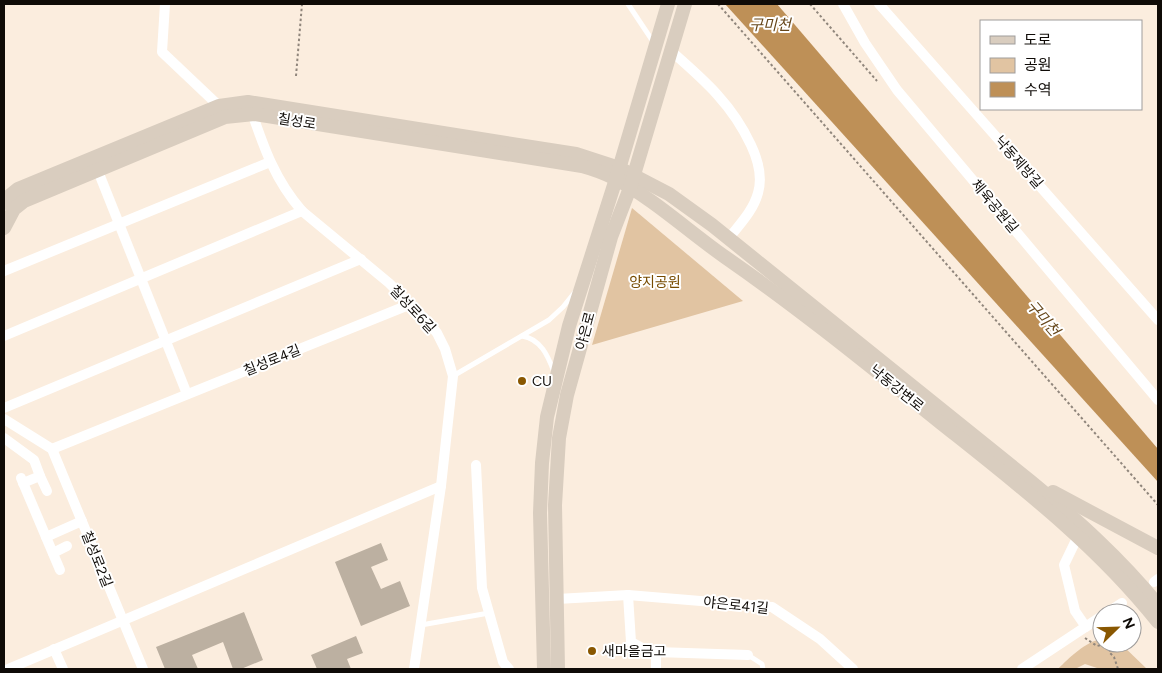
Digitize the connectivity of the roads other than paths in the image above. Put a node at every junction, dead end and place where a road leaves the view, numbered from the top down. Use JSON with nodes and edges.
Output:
{"nodes":[{"id":1,"x":165,"y":4,"type":"edge"},
{"id":2,"x":628,"y":4,"type":"edge"},
{"id":3,"x":668,"y":4,"type":"edge"},
{"id":4,"x":685,"y":4,"type":"edge"},
{"id":5,"x":844,"y":4,"type":"edge"},
{"id":6,"x":879,"y":4,"type":"edge"},
{"id":7,"x":655,"y":46,"type":"junction"},
{"id":8,"x":672,"y":47,"type":"junction"},
{"id":9,"x":250,"y":108,"type":"junction"},
{"id":10,"x":222,"y":111,"type":"junction"},
{"id":11,"x":270,"y":162,"type":"junction"},
{"id":12,"x":98,"y":171,"type":"junction"},
{"id":13,"x":617,"y":173,"type":"junction"},
{"id":14,"x":630,"y":188,"type":"junction"},
{"id":15,"x":4,"y":203,"type":"edge"},
{"id":16,"x":302,"y":211,"type":"junction"},
{"id":17,"x":119,"y":224,"type":"junction"},
{"id":18,"x":4,"y":228,"type":"edge"},
{"id":19,"x":729,"y":238,"type":"junction"},
{"id":20,"x":361,"y":259,"type":"junction"},
{"id":21,"x":4,"y":271,"type":"edge"},
{"id":22,"x":141,"y":279,"type":"junction"},
{"id":23,"x":581,"y":284,"type":"junction"},
{"id":24,"x":411,"y":304,"type":"junction"},
{"id":25,"x":1158,"y":320,"type":"edge"},
{"id":26,"x":522,"y":335,"type":"junction"},
{"id":27,"x":4,"y":336,"type":"edge"},
{"id":28,"x":165,"y":339,"type":"junction"},
{"id":29,"x":453,"y":376,"type":"junction"},
{"id":30,"x":556,"y":378,"type":"junction"},
{"id":31,"x":188,"y":394,"type":"junction"},
{"id":32,"x":1158,"y":400,"type":"edge"},
{"id":33,"x":4,"y":408,"type":"edge"},
{"id":34,"x":4,"y":419,"type":"edge"},
{"id":35,"x":4,"y":438,"type":"edge"},
{"id":36,"x":52,"y":449,"type":"junction"},
{"id":37,"x":476,"y":465,"type":"dead end"},
{"id":38,"x":1019,"y":473,"type":"junction"},
{"id":39,"x":40,"y":476,"type":"junction"},
{"id":40,"x":441,"y":486,"type":"junction"},
{"id":41,"x":47,"y":491,"type":"dead end"},
{"id":42,"x":82,"y":521,"type":"junction"},
{"id":43,"x":1078,"y":536,"type":"junction"},
{"id":44,"x":46,"y":537,"type":"junction"},
{"id":45,"x":68,"y":546,"type":"dead end"},
{"id":46,"x":1158,"y":548,"type":"edge"},
{"id":47,"x":53,"y":553,"type":"junction"},
{"id":48,"x":60,"y":570,"type":"dead end"},
{"id":49,"x":628,"y":595,"type":"junction"},
{"id":50,"x":557,"y":599,"type":"junction"},
{"id":51,"x":1158,"y":605,"type":"edge"},
{"id":52,"x":489,"y":613,"type":"junction"},
{"id":53,"x":123,"y":620,"type":"junction"},
{"id":54,"x":1092,"y":622,"type":"edge"},
{"id":55,"x":1158,"y":622,"type":"edge"},
{"id":56,"x":420,"y":625,"type":"junction"},
{"id":57,"x":1082,"y":629,"type":"junction"},
{"id":58,"x":54,"y":650,"type":"junction"},
{"id":59,"x":656,"y":652,"type":"junction"},
{"id":60,"x":748,"y":655,"type":"joint"},
{"id":61,"x":8,"y":669,"type":"edge"},
{"id":62,"x":63,"y":669,"type":"edge"},
{"id":63,"x":143,"y":669,"type":"edge"},
{"id":64,"x":414,"y":669,"type":"edge"},
{"id":65,"x":509,"y":669,"type":"edge"},
{"id":66,"x":544,"y":669,"type":"edge"},
{"id":67,"x":558,"y":669,"type":"edge"},
{"id":68,"x":656,"y":669,"type":"edge"},
{"id":69,"x":763,"y":669,"type":"edge"},
{"id":70,"x":853,"y":669,"type":"edge"},
{"id":71,"x":1022,"y":669,"type":"edge"}],
"edges":[{"from":1,"to":10,"type":"street"},
{"from":2,"to":7,"type":"lane"},
{"from":3,"to":7,"type":"main road","name":"야은로"},
{"from":4,"to":8,"type":"main road","name":"야은로"},
{"from":5,"to":32,"type":"street","name":"체육공원길"},
{"from":6,"to":25,"type":"street","name":"낙동제방길"},
{"from":7,"to":13,"type":"main road","name":"야은로"},
{"from":8,"to":14,"type":"main road","name":"야은로"},
{"from":8,"to":19,"type":"street"},
{"from":9,"to":10,"type":"main road","name":"칠성로"},
{"from":9,"to":11,"type":"street","name":"칠성로6길"},
{"from":9,"to":13,"type":"main road","name":"칠성로"},
{"from":10,"to":12,"type":"main road","name":"칠성로"},
{"from":10,"to":15,"type":"main road","name":"칠성로"},
{"from":11,"to":16,"type":"street","name":"칠성로6길"},
{"from":11,"to":17,"type":"street"},
{"from":12,"to":17,"type":"street"},
{"from":12,"to":18,"type":"main road","name":"칠성로"},
{"from":13,"to":14,"type":"main road","name":"낙동강변로"},
{"from":13,"to":19,"type":"main road","name":"낙동강변로"},
{"from":13,"to":23,"type":"main road","name":"야은로"},
{"from":14,"to":43,"type":"main road","name":"낙동강변로"},
{"from":14,"to":50,"type":"main road","name":"야은로"},
{"from":16,"to":20,"type":"street","name":"칠성로6길"},
{"from":16,"to":22,"type":"street"},
{"from":17,"to":21,"type":"street"},
{"from":17,"to":22,"type":"street"},
{"from":19,"to":38,"type":"main road","name":"낙동강변로"},
{"from":20,"to":24,"type":"street","name":"칠성로6길"},
{"from":20,"to":28,"type":"street"},
{"from":22,"to":27,"type":"street"},
{"from":22,"to":28,"type":"street"},
{"from":23,"to":26,"type":"lane"},
{"from":23,"to":30,"type":"main road","name":"야은로"},
{"from":24,"to":29,"type":"street","name":"칠성로6길"},
{"from":24,"to":31,"type":"street","name":"칠성로4길"},
{"from":26,"to":29,"type":"lane"},
{"from":26,"to":30,"type":"lane"},
{"from":28,"to":31,"type":"street"},
{"from":28,"to":33,"type":"street"},
{"from":29,"to":40,"type":"street","name":"칠성로6길"},
{"from":30,"to":66,"type":"main road","name":"야은로"},
{"from":31,"to":36,"type":"street"},
{"from":34,"to":36,"type":"street"},
{"from":35,"to":39,"type":"street"},
{"from":36,"to":42,"type":"street","name":"칠성로2길"},
{"from":37,"to":52,"type":"street"},
{"from":38,"to":46,"type":"main road"},
{"from":38,"to":51,"type":"main road","name":"낙동강변로"},
{"from":39,"to":41,"type":"street"},
{"from":39,"to":44,"type":"street"},
{"from":40,"to":53,"type":"street"},
{"from":40,"to":56,"type":"street","name":"칠성로6길"},
{"from":42,"to":44,"type":"street"},
{"from":42,"to":53,"type":"street","name":"칠성로2길"},
{"from":43,"to":55,"type":"main road","name":"낙동강변로"},
{"from":43,"to":57,"type":"street"},
{"from":44,"to":47,"type":"street"},
{"from":45,"to":47,"type":"street"},
{"from":47,"to":48,"type":"street"},
{"from":49,"to":50,"type":"street","name":"야은로41길"},
{"from":49,"to":59,"type":"street"},
{"from":49,"to":70,"type":"street","name":"야은로41길"},
{"from":50,"to":67,"type":"main road","name":"야은로"},
{"from":52,"to":56,"type":"lane"},
{"from":52,"to":65,"type":"street"},
{"from":53,"to":58,"type":"street"},
{"from":53,"to":63,"type":"street","name":"칠성로2길"},
{"from":54,"to":57,"type":"street"},
{"from":56,"to":64,"type":"street","name":"칠성로6길"},
{"from":57,"to":71,"type":"street"},
{"from":58,"to":61,"type":"street"},
{"from":58,"to":62,"type":"street"},
{"from":59,"to":60,"type":"street"},
{"from":59,"to":68,"type":"street"},
{"from":60,"to":69,"type":"lane"}]}
